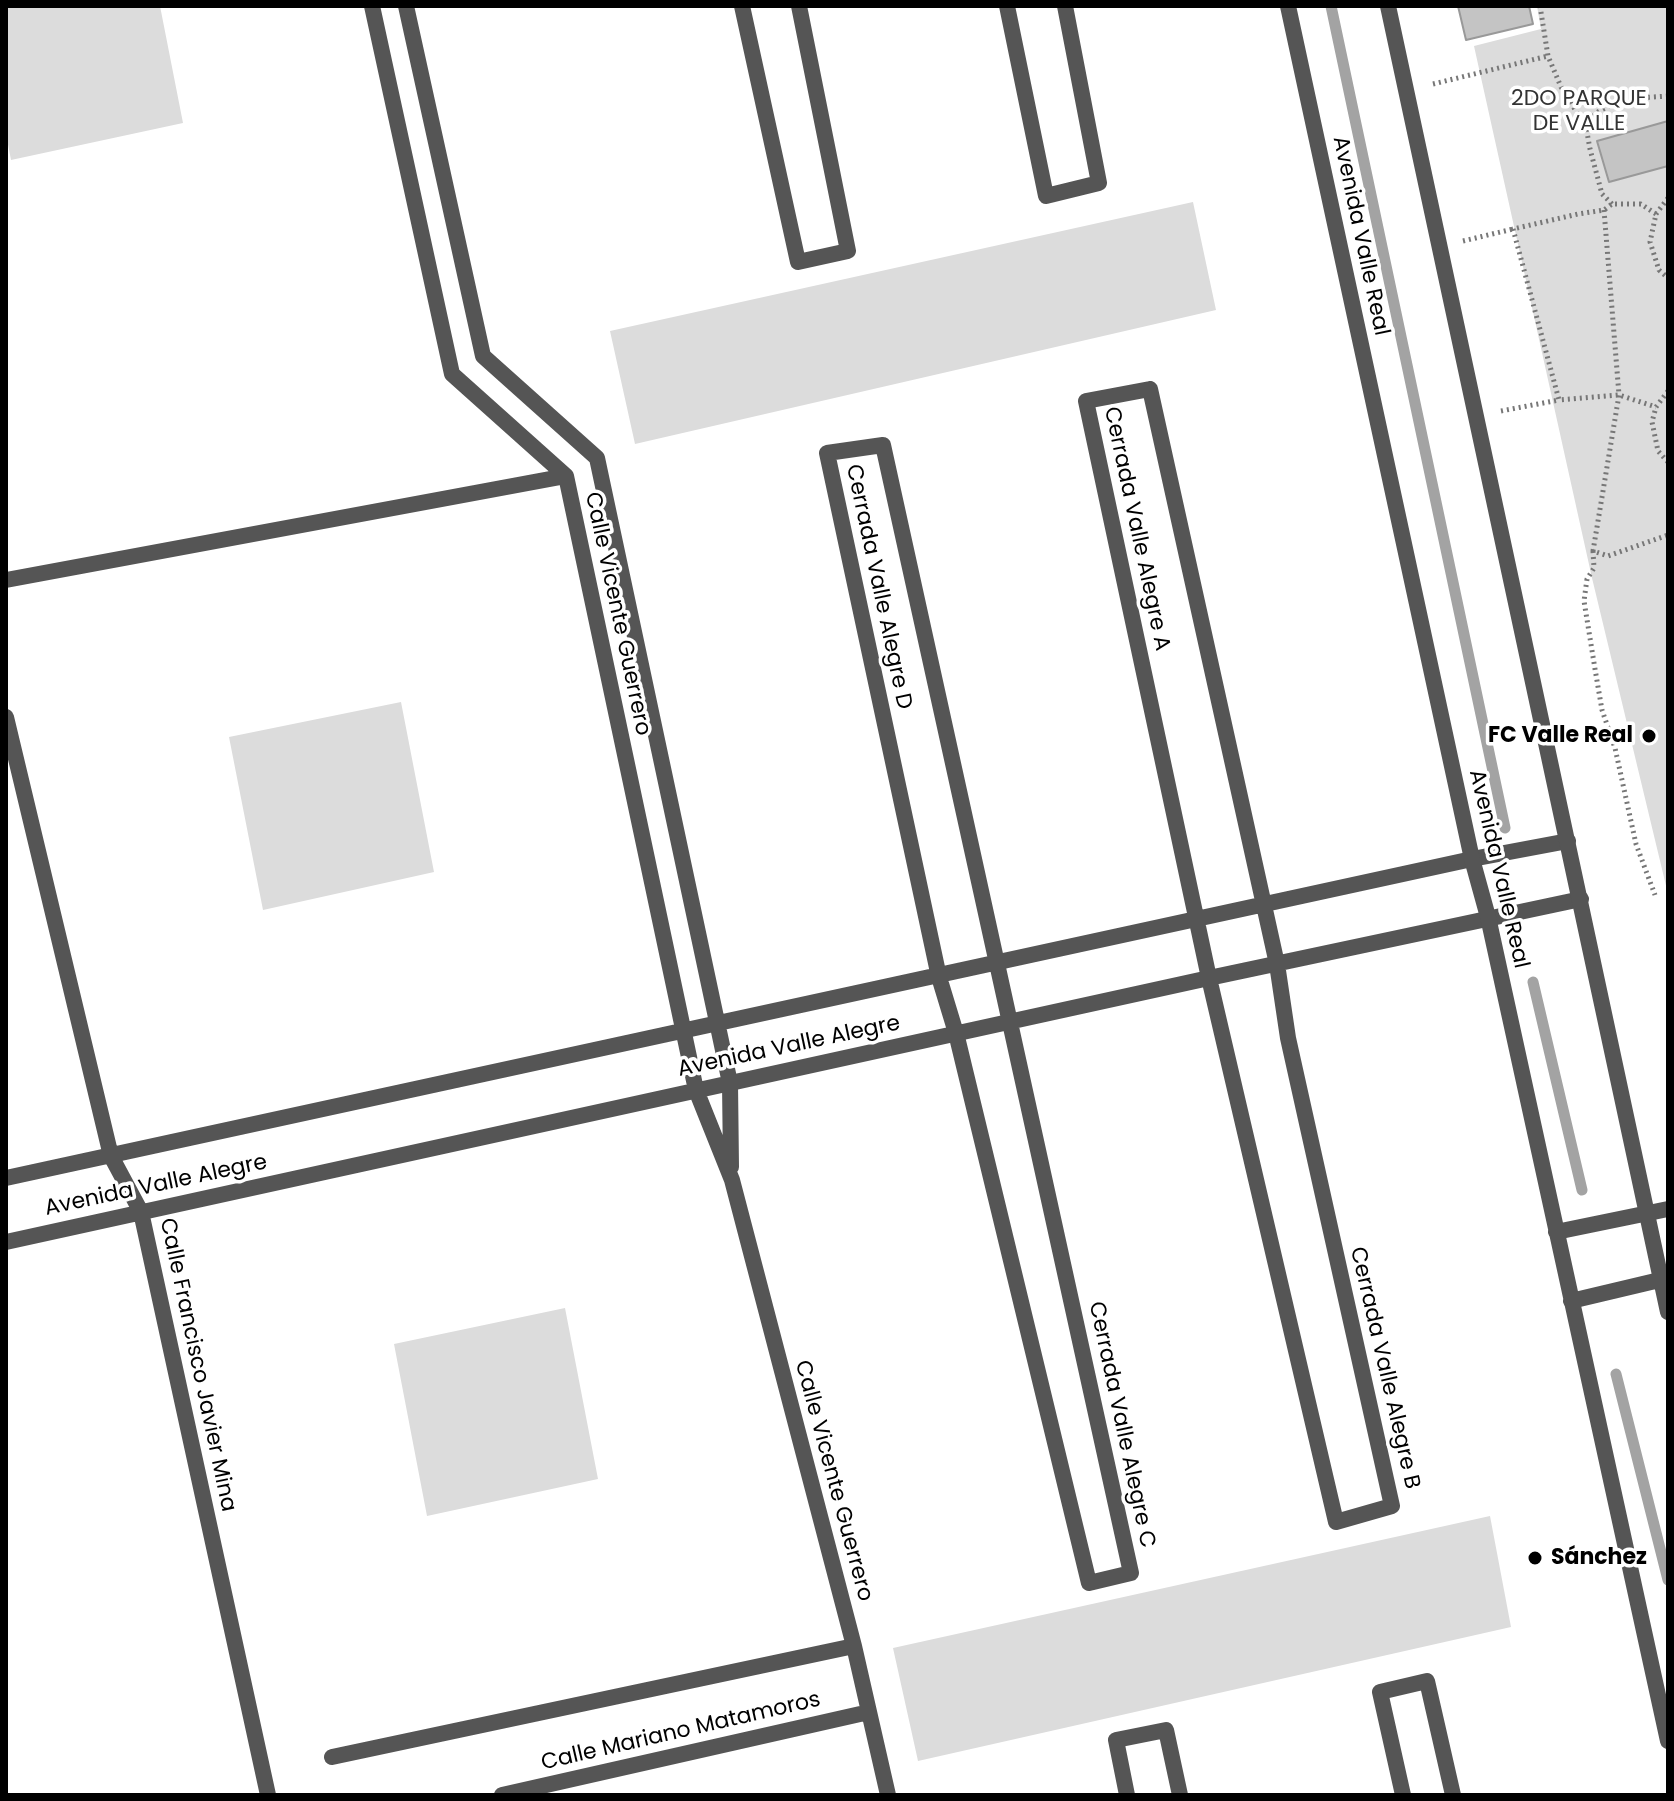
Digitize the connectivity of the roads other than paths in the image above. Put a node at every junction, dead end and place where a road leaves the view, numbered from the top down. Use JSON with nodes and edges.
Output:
{"nodes":[{"id":1,"x":372,"y":6,"type":"edge"},
{"id":2,"x":406,"y":6,"type":"edge"},
{"id":3,"x":742,"y":6,"type":"edge"},
{"id":4,"x":799,"y":6,"type":"edge"},
{"id":5,"x":1007,"y":6,"type":"edge"},
{"id":6,"x":1065,"y":6,"type":"edge"},
{"id":7,"x":1288,"y":6,"type":"edge"},
{"id":8,"x":1388,"y":6,"type":"edge"},
{"id":9,"x":566,"y":476,"type":"junction"},
{"id":10,"x":6,"y":580,"type":"edge"},
{"id":11,"x":6,"y":717,"type":"edge"},
{"id":12,"x":1568,"y":841,"type":"junction"},
{"id":13,"x":1472,"y":859,"type":"junction"},
{"id":14,"x":1581,"y":899,"type":"junction"},
{"id":15,"x":1263,"y":906,"type":"junction"},
{"id":16,"x":1488,"y":917,"type":"junction"},
{"id":17,"x":1198,"y":920,"type":"junction"},
{"id":18,"x":997,"y":964,"type":"junction"},
{"id":19,"x":1277,"y":964,"type":"junction"},
{"id":20,"x":939,"y":977,"type":"junction"},
{"id":21,"x":1209,"y":978,"type":"junction"},
{"id":22,"x":1012,"y":1021,"type":"junction"},
{"id":23,"x":717,"y":1025,"type":"junction"},
{"id":24,"x":683,"y":1032,"type":"junction"},
{"id":25,"x":956,"y":1033,"type":"junction"},
{"id":26,"x":730,"y":1083,"type":"junction"},
{"id":27,"x":696,"y":1090,"type":"junction"},
{"id":28,"x":111,"y":1156,"type":"junction"},
{"id":29,"x":6,"y":1178,"type":"edge"},
{"id":30,"x":732,"y":1180,"type":"junction"},
{"id":31,"x":1668,"y":1209,"type":"edge"},
{"id":32,"x":141,"y":1212,"type":"junction"},
{"id":33,"x":1647,"y":1213,"type":"junction"},
{"id":34,"x":1556,"y":1232,"type":"junction"},
{"id":35,"x":6,"y":1242,"type":"edge"},
{"id":36,"x":1664,"y":1279,"type":"edge"},
{"id":37,"x":1571,"y":1301,"type":"junction"},
{"id":38,"x":1668,"y":1312,"type":"edge"},
{"id":39,"x":854,"y":1646,"type":"junction"},
{"id":40,"x":869,"y":1712,"type":"junction"},
{"id":41,"x":1668,"y":1741,"type":"edge"},
{"id":42,"x":332,"y":1757,"type":"dead end"},
{"id":43,"x":268,"y":1795,"type":"edge"},
{"id":44,"x":502,"y":1795,"type":"edge"},
{"id":45,"x":888,"y":1795,"type":"edge"},
{"id":46,"x":1127,"y":1795,"type":"edge"},
{"id":47,"x":1180,"y":1795,"type":"edge"},
{"id":48,"x":1403,"y":1795,"type":"edge"},
{"id":49,"x":1453,"y":1795,"type":"edge"}],
"edges":[{"from":1,"to":9,"type":"street","name":"Calle Vicente Guerrero"},
{"from":2,"to":23,"type":"street","name":"Calle Vicente Guerrero"},
{"from":3,"to":4,"type":"street"},
{"from":5,"to":6,"type":"street"},
{"from":7,"to":13,"type":"street","name":"Avenida Valle Real"},
{"from":8,"to":12,"type":"street"},
{"from":9,"to":10,"type":"street"},
{"from":9,"to":24,"type":"street","name":"Calle Vicente Guerrero"},
{"from":11,"to":28,"type":"street","name":"Calle Francisco Javier Mina"},
{"from":12,"to":13,"type":"street","name":"Avenida Valle Alegre"},
{"from":12,"to":14,"type":"street"},
{"from":13,"to":15,"type":"street","name":"Avenida Valle Alegre"},
{"from":13,"to":16,"type":"street","name":"Avenida Valle Real"},
{"from":14,"to":16,"type":"street","name":"Avenida Valle Alegre"},
{"from":14,"to":33,"type":"street"},
{"from":15,"to":17,"type":"street","name":"Avenida Valle Alegre"},
{"from":15,"to":17,"type":"street","name":"Cerrada Valle Alegre A"},
{"from":15,"to":19,"type":"street","name":"Cerrada Valle Alegre B"},
{"from":16,"to":19,"type":"street","name":"Avenida Valle Alegre"},
{"from":16,"to":34,"type":"street","name":"Avenida Valle Real"},
{"from":17,"to":18,"type":"street","name":"Avenida Valle Alegre"},
{"from":17,"to":21,"type":"street","name":"Cerrada Valle Alegre B"},
{"from":18,"to":20,"type":"street","name":"Avenida Valle Alegre"},
{"from":18,"to":20,"type":"street","name":"Cerrada Valle Alegre D"},
{"from":18,"to":22,"type":"street","name":"Cerrada Valle Alegre C"},
{"from":19,"to":21,"type":"street","name":"Avenida Valle Alegre"},
{"from":19,"to":21,"type":"street","name":"Cerrada Valle Alegre B"},
{"from":20,"to":23,"type":"street","name":"Avenida Valle Alegre"},
{"from":20,"to":25,"type":"street","name":"Cerrada Valle Alegre C"},
{"from":21,"to":22,"type":"street","name":"Avenida Valle Alegre"},
{"from":22,"to":25,"type":"street","name":"Avenida Valle Alegre"},
{"from":22,"to":25,"type":"street","name":"Cerrada Valle Alegre C"},
{"from":23,"to":24,"type":"street","name":"Avenida Valle Alegre"},
{"from":23,"to":26,"type":"street","name":"Calle Vicente Guerrero"},
{"from":24,"to":27,"type":"street","name":"Calle Vicente Guerrero"},
{"from":24,"to":28,"type":"street","name":"Avenida Valle Alegre"},
{"from":25,"to":26,"type":"street","name":"Avenida Valle Alegre"},
{"from":26,"to":27,"type":"street","name":"Avenida Valle Alegre"},
{"from":26,"to":30,"type":"street","name":"Calle Vicente Guerrero"},
{"from":27,"to":30,"type":"street","name":"Calle Vicente Guerrero"},
{"from":27,"to":32,"type":"street","name":"Avenida Valle Alegre"},
{"from":28,"to":29,"type":"street","name":"Avenida Valle Alegre"},
{"from":28,"to":32,"type":"street","name":"Calle Francisco Javier Mina"},
{"from":30,"to":39,"type":"street","name":"Calle Vicente Guerrero"},
{"from":31,"to":33,"type":"street"},
{"from":32,"to":35,"type":"street","name":"Avenida Valle Alegre"},
{"from":32,"to":43,"type":"street","name":"Calle Francisco Javier Mina"},
{"from":33,"to":34,"type":"street"},
{"from":33,"to":36,"type":"street"},
{"from":34,"to":37,"type":"street","name":"Avenida Valle Real"},
{"from":36,"to":37,"type":"street"},
{"from":36,"to":38,"type":"street"},
{"from":37,"to":41,"type":"street","name":"Avenida Valle Real"},
{"from":39,"to":40,"type":"street","name":"Calle Vicente Guerrero"},
{"from":39,"to":42,"type":"street"},
{"from":40,"to":44,"type":"street","name":"Calle Mariano Matamoros"},
{"from":40,"to":45,"type":"street","name":"Calle Vicente Guerrero"},
{"from":46,"to":47,"type":"street"},
{"from":48,"to":49,"type":"street"}]}
